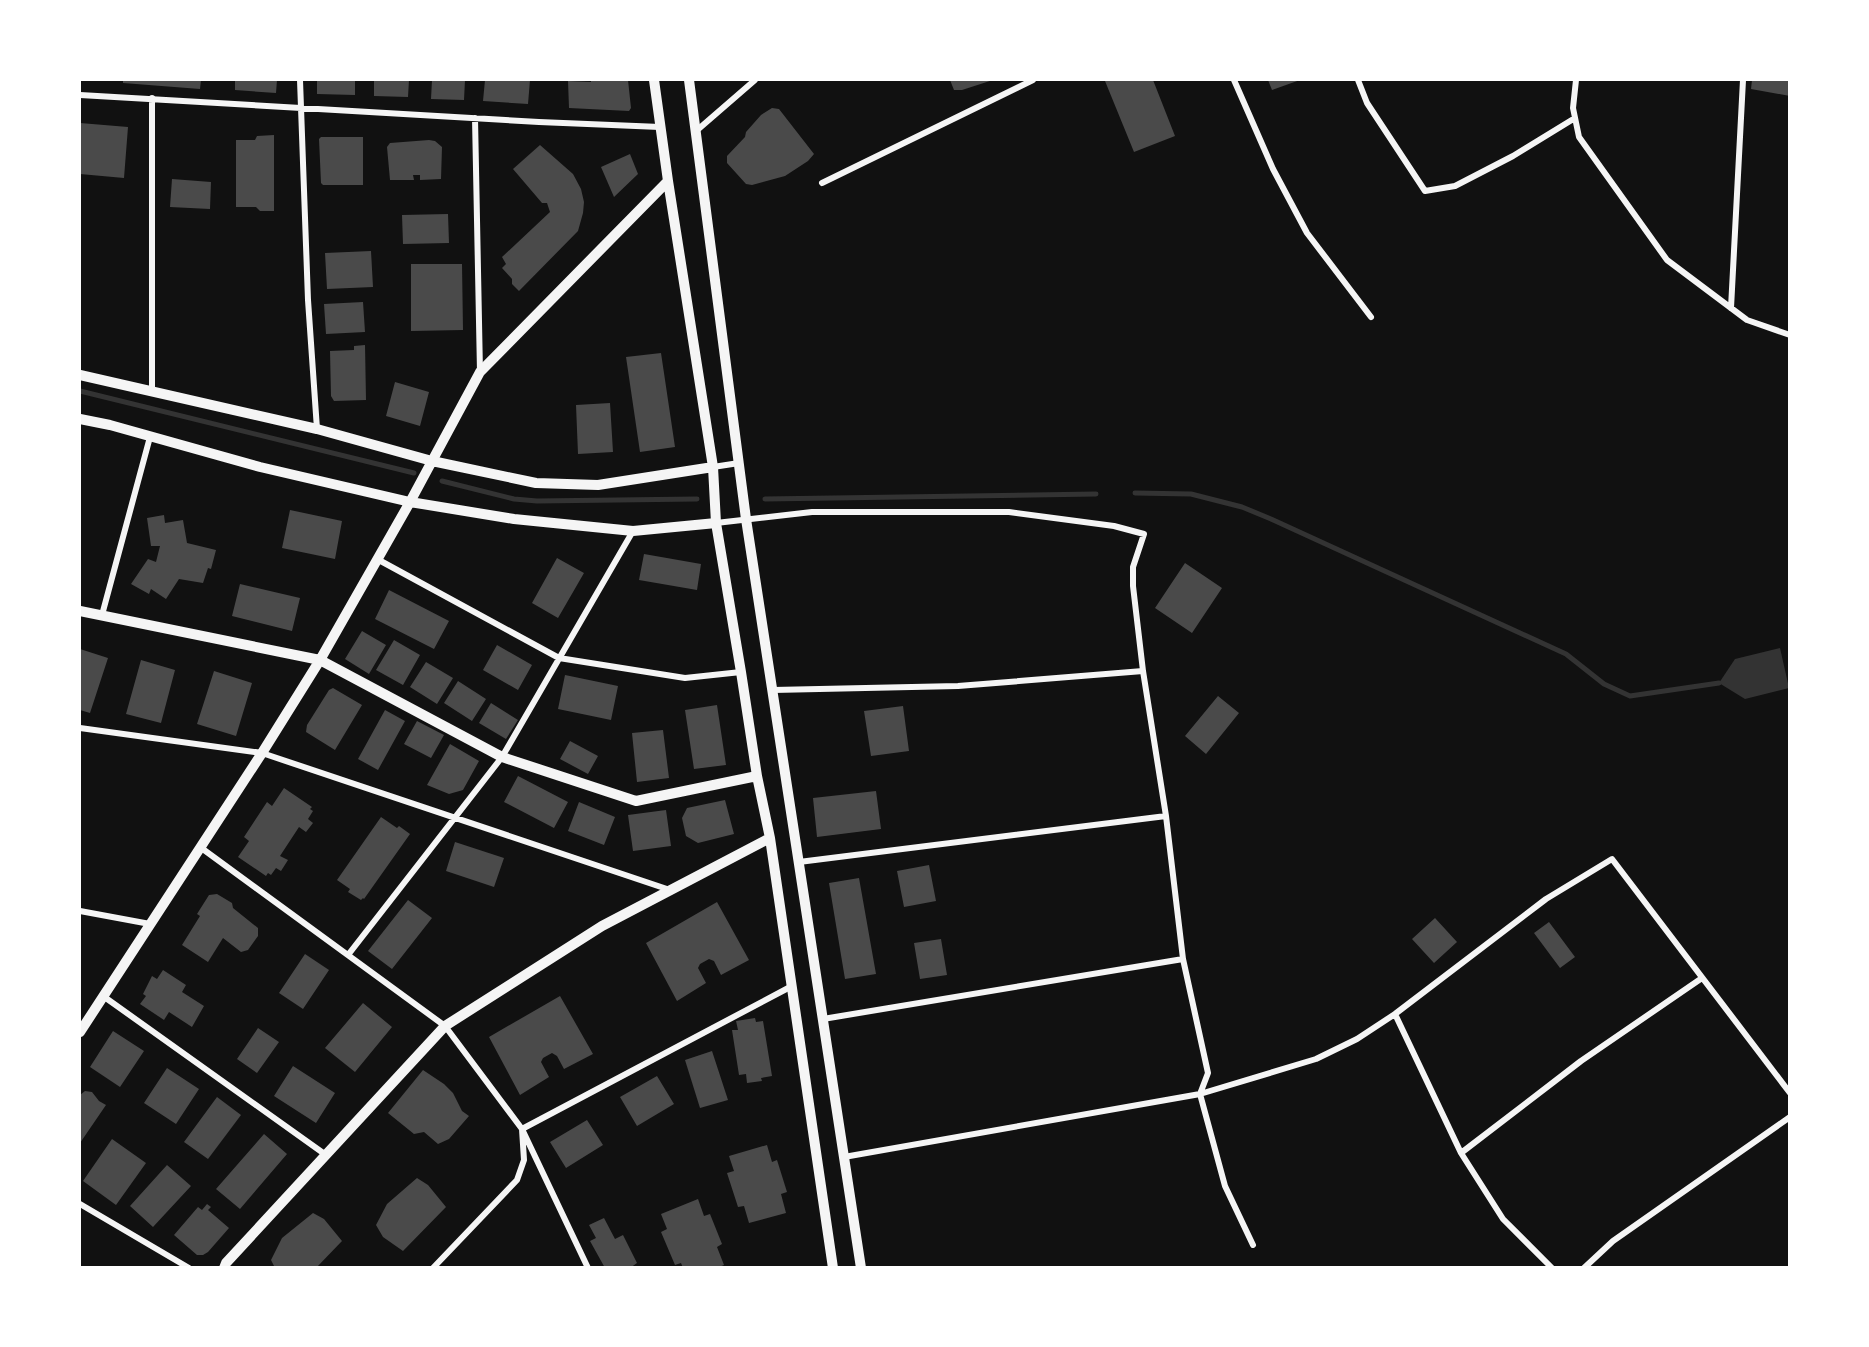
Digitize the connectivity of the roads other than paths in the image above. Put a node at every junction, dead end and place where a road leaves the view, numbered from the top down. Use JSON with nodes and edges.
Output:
{"nodes":[{"id":1,"x":300,"y":80,"type":"edge"},
{"id":2,"x":654,"y":80,"type":"edge"},
{"id":3,"x":688,"y":80,"type":"edge"},
{"id":4,"x":755,"y":80,"type":"edge"},
{"id":5,"x":1033,"y":80,"type":"edge"},
{"id":6,"x":1234,"y":80,"type":"edge"},
{"id":7,"x":1358,"y":80,"type":"edge"},
{"id":8,"x":1576,"y":80,"type":"edge"},
{"id":9,"x":1743,"y":80,"type":"edge"},
{"id":10,"x":80,"y":95,"type":"edge"},
{"id":11,"x":152,"y":98,"type":"junction"},
{"id":12,"x":300,"y":107,"type":"junction"},
{"id":13,"x":475,"y":118,"type":"junction"},
{"id":14,"x":1575,"y":118,"type":"junction"},
{"id":15,"x":660,"y":127,"type":"junction"},
{"id":16,"x":695,"y":132,"type":"junction"},
{"id":17,"x":668,"y":181,"type":"junction"},
{"id":18,"x":822,"y":183,"type":"dead end"},
{"id":19,"x":1731,"y":308,"type":"junction"},
{"id":20,"x":1371,"y":316,"type":"dead end"},
{"id":21,"x":1790,"y":335,"type":"edge"},
{"id":22,"x":480,"y":372,"type":"junction"},
{"id":23,"x":80,"y":375,"type":"edge"},
{"id":24,"x":152,"y":391,"type":"junction"},
{"id":25,"x":80,"y":419,"type":"edge"},
{"id":26,"x":317,"y":429,"type":"junction"},
{"id":27,"x":150,"y":437,"type":"junction"},
{"id":28,"x":432,"y":461,"type":"junction"},
{"id":29,"x":739,"y":463,"type":"junction"},
{"id":30,"x":713,"y":467,"type":"junction"},
{"id":31,"x":410,"y":502,"type":"junction"},
{"id":32,"x":746,"y":519,"type":"junction"},
{"id":33,"x":716,"y":523,"type":"junction"},
{"id":34,"x":633,"y":531,"type":"junction"},
{"id":35,"x":377,"y":559,"type":"junction"},
{"id":36,"x":80,"y":610,"type":"edge"},
{"id":37,"x":102,"y":615,"type":"junction"},
{"id":38,"x":559,"y":658,"type":"junction"},
{"id":39,"x":320,"y":660,"type":"junction"},
{"id":40,"x":1143,"y":671,"type":"junction"},
{"id":41,"x":741,"y":672,"type":"junction"},
{"id":42,"x":773,"y":690,"type":"junction"},
{"id":43,"x":80,"y":728,"type":"edge"},
{"id":44,"x":262,"y":753,"type":"junction"},
{"id":45,"x":502,"y":757,"type":"junction"},
{"id":46,"x":757,"y":776,"type":"junction"},
{"id":47,"x":1166,"y":816,"type":"junction"},
{"id":48,"x":455,"y":818,"type":"junction"},
{"id":49,"x":770,"y":838,"type":"junction"},
{"id":50,"x":200,"y":847,"type":"junction"},
{"id":51,"x":799,"y":862,"type":"junction"},
{"id":52,"x":670,"y":891,"type":"junction"},
{"id":53,"x":80,"y":911,"type":"edge"},
{"id":54,"x":150,"y":924,"type":"junction"},
{"id":55,"x":348,"y":955,"type":"junction"},
{"id":56,"x":1183,"y":959,"type":"junction"},
{"id":57,"x":1702,"y":978,"type":"junction"},
{"id":58,"x":792,"y":986,"type":"junction"},
{"id":59,"x":103,"y":996,"type":"junction"},
{"id":60,"x":1395,"y":1014,"type":"junction"},
{"id":61,"x":823,"y":1019,"type":"junction"},
{"id":62,"x":445,"y":1026,"type":"junction"},
{"id":63,"x":80,"y":1032,"type":"edge"},
{"id":64,"x":1790,"y":1093,"type":"edge"},
{"id":65,"x":1200,"y":1094,"type":"junction"},
{"id":66,"x":1790,"y":1117,"type":"edge"},
{"id":67,"x":522,"y":1129,"type":"junction"},
{"id":68,"x":1461,"y":1153,"type":"junction"},
{"id":69,"x":326,"y":1155,"type":"junction"},
{"id":70,"x":844,"y":1157,"type":"junction"},
{"id":71,"x":80,"y":1204,"type":"edge"},
{"id":72,"x":1253,"y":1245,"type":"dead end"},
{"id":73,"x":189,"y":1268,"type":"edge"},
{"id":74,"x":224,"y":1268,"type":"edge"},
{"id":75,"x":433,"y":1268,"type":"edge"},
{"id":76,"x":588,"y":1268,"type":"edge"},
{"id":77,"x":833,"y":1268,"type":"edge"},
{"id":78,"x":861,"y":1268,"type":"edge"},
{"id":79,"x":1552,"y":1268,"type":"edge"},
{"id":80,"x":1584,"y":1268,"type":"edge"}],
"edges":[{"from":1,"to":12,"type":"street"},
{"from":2,"to":15,"type":"street"},
{"from":3,"to":16,"type":"street"},
{"from":4,"to":16,"type":"street"},
{"from":5,"to":18,"type":"street"},
{"from":6,"to":20,"type":"street"},
{"from":7,"to":14,"type":"street"},
{"from":8,"to":14,"type":"street"},
{"from":9,"to":19,"type":"street"},
{"from":10,"to":11,"type":"street"},
{"from":11,"to":12,"type":"street"},
{"from":11,"to":24,"type":"street"},
{"from":12,"to":13,"type":"street"},
{"from":12,"to":26,"type":"street"},
{"from":13,"to":15,"type":"street"},
{"from":13,"to":22,"type":"street"},
{"from":14,"to":19,"type":"street"},
{"from":15,"to":17,"type":"street"},
{"from":16,"to":29,"type":"street"},
{"from":17,"to":22,"type":"street"},
{"from":17,"to":30,"type":"street"},
{"from":19,"to":21,"type":"street"},
{"from":22,"to":28,"type":"street"},
{"from":23,"to":24,"type":"street"},
{"from":24,"to":26,"type":"street"},
{"from":25,"to":27,"type":"street"},
{"from":26,"to":28,"type":"street"},
{"from":27,"to":31,"type":"street"},
{"from":27,"to":37,"type":"street"},
{"from":28,"to":30,"type":"street"},
{"from":28,"to":31,"type":"street"},
{"from":29,"to":30,"type":"street"},
{"from":29,"to":32,"type":"street"},
{"from":30,"to":33,"type":"street"},
{"from":31,"to":34,"type":"street"},
{"from":31,"to":35,"type":"street"},
{"from":32,"to":33,"type":"street"},
{"from":32,"to":40,"type":"street"},
{"from":32,"to":42,"type":"street"},
{"from":33,"to":34,"type":"street"},
{"from":33,"to":41,"type":"street"},
{"from":34,"to":38,"type":"street"},
{"from":35,"to":38,"type":"street"},
{"from":35,"to":39,"type":"street"},
{"from":36,"to":37,"type":"street"},
{"from":37,"to":39,"type":"street"},
{"from":38,"to":41,"type":"street"},
{"from":38,"to":45,"type":"street"},
{"from":39,"to":44,"type":"street"},
{"from":39,"to":45,"type":"street"},
{"from":40,"to":42,"type":"street"},
{"from":40,"to":47,"type":"street"},
{"from":41,"to":46,"type":"street"},
{"from":42,"to":51,"type":"street"},
{"from":43,"to":44,"type":"street"},
{"from":44,"to":48,"type":"street"},
{"from":44,"to":50,"type":"street"},
{"from":45,"to":46,"type":"street"},
{"from":45,"to":48,"type":"street"},
{"from":46,"to":49,"type":"street"},
{"from":47,"to":51,"type":"street"},
{"from":47,"to":56,"type":"street"},
{"from":48,"to":52,"type":"street"},
{"from":48,"to":55,"type":"street"},
{"from":49,"to":52,"type":"street"},
{"from":49,"to":58,"type":"street"},
{"from":50,"to":54,"type":"street"},
{"from":50,"to":55,"type":"street"},
{"from":51,"to":61,"type":"street"},
{"from":52,"to":62,"type":"street"},
{"from":53,"to":54,"type":"street"},
{"from":54,"to":59,"type":"street"},
{"from":55,"to":62,"type":"street"},
{"from":56,"to":61,"type":"street"},
{"from":56,"to":65,"type":"street"},
{"from":57,"to":60,"type":"street"},
{"from":57,"to":64,"type":"street"},
{"from":57,"to":68,"type":"street"},
{"from":58,"to":67,"type":"street"},
{"from":58,"to":77,"type":"street"},
{"from":59,"to":63,"type":"street"},
{"from":59,"to":69,"type":"street"},
{"from":60,"to":65,"type":"street"},
{"from":60,"to":68,"type":"street"},
{"from":61,"to":70,"type":"street"},
{"from":62,"to":67,"type":"street"},
{"from":62,"to":69,"type":"street"},
{"from":65,"to":70,"type":"street"},
{"from":65,"to":72,"type":"street"},
{"from":66,"to":80,"type":"street"},
{"from":67,"to":75,"type":"street"},
{"from":67,"to":76,"type":"street"},
{"from":68,"to":79,"type":"street"},
{"from":69,"to":74,"type":"street"},
{"from":70,"to":78,"type":"street"},
{"from":71,"to":73,"type":"street"}]}
